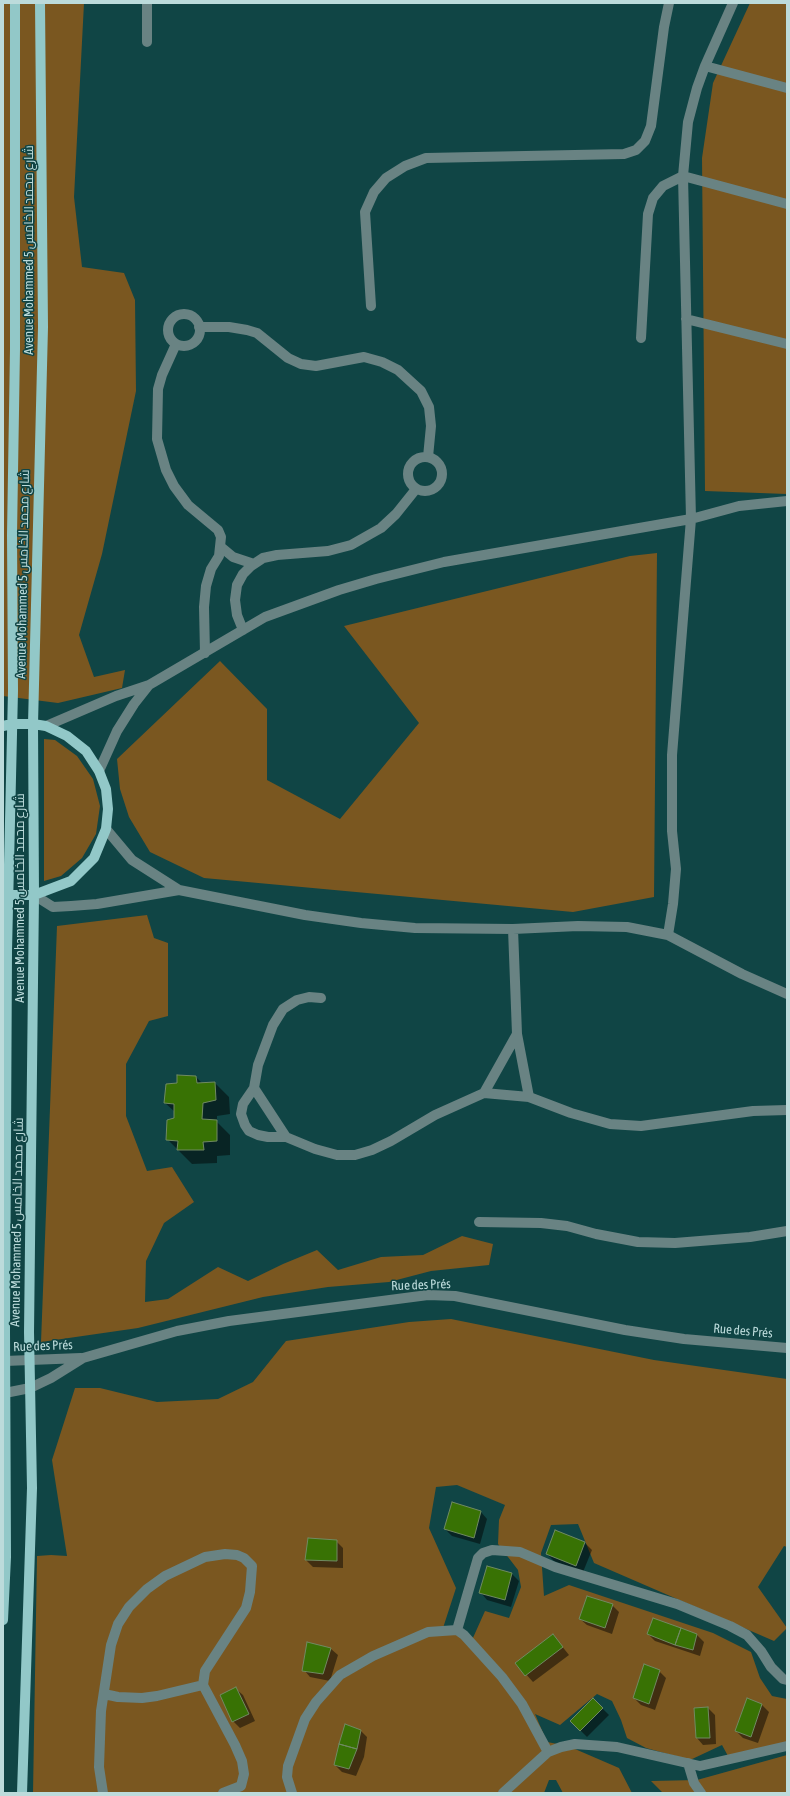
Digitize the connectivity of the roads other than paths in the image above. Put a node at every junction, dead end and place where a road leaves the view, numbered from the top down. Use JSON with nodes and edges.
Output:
{"nodes":[{"id":1,"x":15,"y":3,"type":"edge"},
{"id":2,"x":40,"y":3,"type":"edge"},
{"id":3,"x":147,"y":3,"type":"edge"},
{"id":4,"x":669,"y":3,"type":"edge"},
{"id":5,"x":733,"y":3,"type":"edge"},
{"id":6,"x":147,"y":42,"type":"dead end"},
{"id":7,"x":705,"y":66,"type":"junction"},
{"id":8,"x":787,"y":88,"type":"edge"},
{"id":9,"x":683,"y":176,"type":"junction"},
{"id":10,"x":787,"y":204,"type":"edge"},
{"id":11,"x":371,"y":306,"type":"dead end"},
{"id":12,"x":686,"y":319,"type":"junction"},
{"id":13,"x":199,"y":327,"type":"junction"},
{"id":14,"x":641,"y":338,"type":"dead end"},
{"id":15,"x":176,"y":344,"type":"junction"},
{"id":16,"x":787,"y":344,"type":"edge"},
{"id":17,"x":428,"y":457,"type":"junction"},
{"id":18,"x":416,"y":489,"type":"junction"},
{"id":19,"x":787,"y":501,"type":"edge"},
{"id":20,"x":691,"y":519,"type":"junction"},
{"id":21,"x":221,"y":546,"type":"junction"},
{"id":22,"x":254,"y":564,"type":"junction"},
{"id":23,"x":243,"y":630,"type":"junction"},
{"id":24,"x":205,"y":653,"type":"junction"},
{"id":25,"x":149,"y":685,"type":"junction"},
{"id":26,"x":33,"y":724,"type":"junction"},
{"id":27,"x":7,"y":725,"type":"edge"},
{"id":28,"x":46,"y":726,"type":"junction"},
{"id":29,"x":99,"y":771,"type":"junction"},
{"id":30,"x":106,"y":829,"type":"junction"},
{"id":31,"x":179,"y":890,"type":"junction"},
{"id":32,"x":6,"y":894,"type":"edge"},
{"id":33,"x":34,"y":895,"type":"junction"},
{"id":34,"x":513,"y":929,"type":"junction"},
{"id":35,"x":668,"y":935,"type":"junction"},
{"id":36,"x":787,"y":994,"type":"edge"},
{"id":37,"x":320,"y":998,"type":"dead end"},
{"id":38,"x":517,"y":1034,"type":"junction"},
{"id":39,"x":254,"y":1088,"type":"junction"},
{"id":40,"x":484,"y":1093,"type":"junction"},
{"id":41,"x":529,"y":1097,"type":"junction"},
{"id":42,"x":787,"y":1110,"type":"edge"},
{"id":43,"x":286,"y":1137,"type":"junction"},
{"id":44,"x":479,"y":1222,"type":"dead end"},
{"id":45,"x":787,"y":1231,"type":"edge"},
{"id":46,"x":787,"y":1348,"type":"edge"},
{"id":47,"x":83,"y":1358,"type":"junction"},
{"id":48,"x":29,"y":1360,"type":"junction"},
{"id":49,"x":5,"y":1361,"type":"junction"},
{"id":50,"x":30,"y":1388,"type":"junction"},
{"id":51,"x":5,"y":1393,"type":"junction"},
{"id":52,"x":3,"y":1620,"type":"edge"},
{"id":53,"x":457,"y":1630,"type":"junction"},
{"id":54,"x":787,"y":1680,"type":"edge"},
{"id":55,"x":203,"y":1685,"type":"junction"},
{"id":56,"x":104,"y":1694,"type":"junction"},
{"id":57,"x":787,"y":1746,"type":"edge"},
{"id":58,"x":548,"y":1752,"type":"junction"},
{"id":59,"x":688,"y":1763,"type":"junction"},
{"id":60,"x":22,"y":1793,"type":"edge"},
{"id":61,"x":103,"y":1793,"type":"edge"},
{"id":62,"x":223,"y":1793,"type":"edge"},
{"id":63,"x":292,"y":1793,"type":"edge"},
{"id":64,"x":503,"y":1793,"type":"edge"},
{"id":65,"x":701,"y":1793,"type":"edge"}],
"edges":[{"from":1,"to":27,"type":"main road","name":"Avenue Mohammed 5 شارع محمد الخامس"},
{"from":2,"to":26,"type":"main road","name":"Avenue Mohammed 5 شارع محمد الخامس"},
{"from":3,"to":6,"type":"street"},
{"from":4,"to":11,"type":"street"},
{"from":5,"to":7,"type":"street"},
{"from":7,"to":8,"type":"street"},
{"from":7,"to":9,"type":"street"},
{"from":9,"to":10,"type":"street"},
{"from":9,"to":12,"type":"street"},
{"from":9,"to":14,"type":"street"},
{"from":12,"to":16,"type":"street"},
{"from":12,"to":20,"type":"street"},
{"from":13,"to":15,"type":"street"},
{"from":13,"to":15,"type":"street"},
{"from":13,"to":17,"type":"street"},
{"from":15,"to":21,"type":"street"},
{"from":17,"to":18,"type":"street"},
{"from":17,"to":18,"type":"street"},
{"from":18,"to":22,"type":"street"},
{"from":19,"to":20,"type":"street"},
{"from":20,"to":23,"type":"street"},
{"from":20,"to":35,"type":"street"},
{"from":21,"to":22,"type":"street"},
{"from":21,"to":24,"type":"street"},
{"from":22,"to":23,"type":"street"},
{"from":23,"to":24,"type":"street"},
{"from":24,"to":25,"type":"street"},
{"from":25,"to":28,"type":"street"},
{"from":25,"to":29,"type":"street"},
{"from":26,"to":27,"type":"main road"},
{"from":26,"to":28,"type":"main road"},
{"from":26,"to":33,"type":"main road","name":"Avenue Mohammed 5 شارع محمد الخامس"},
{"from":27,"to":32,"type":"main road","name":"Avenue Mohammed 5 شارع محمد الخامس"},
{"from":28,"to":29,"type":"main road"},
{"from":29,"to":30,"type":"main road"},
{"from":30,"to":31,"type":"street"},
{"from":30,"to":33,"type":"main road"},
{"from":31,"to":33,"type":"street"},
{"from":31,"to":34,"type":"street"},
{"from":32,"to":33,"type":"main road"},
{"from":32,"to":49,"type":"main road","name":"Avenue Mohammed 5 شارع محمد الخامس"},
{"from":33,"to":48,"type":"main road","name":"Avenue Mohammed 5 شارع محمد الخامس"},
{"from":34,"to":35,"type":"street"},
{"from":34,"to":38,"type":"street"},
{"from":35,"to":36,"type":"street"},
{"from":37,"to":39,"type":"street"},
{"from":38,"to":40,"type":"street"},
{"from":38,"to":41,"type":"street"},
{"from":39,"to":43,"type":"street"},
{"from":39,"to":43,"type":"street"},
{"from":40,"to":41,"type":"street"},
{"from":40,"to":43,"type":"street"},
{"from":41,"to":42,"type":"street"},
{"from":44,"to":45,"type":"street"},
{"from":46,"to":47,"type":"street","name":"Rue des Prés"},
{"from":47,"to":48,"type":"street","name":"Rue des Prés"},
{"from":47,"to":50,"type":"street","name":"Rue des Prés"},
{"from":48,"to":49,"type":"street","name":"Rue des Prés"},
{"from":48,"to":50,"type":"main road","name":"Avenue Mohammed 5 شارع محمد الخامس"},
{"from":49,"to":51,"type":"main road","name":"Avenue Mohammed 5 شارع محمد الخامس"},
{"from":50,"to":51,"type":"street","name":"Rue des Prés"},
{"from":50,"to":60,"type":"main road","name":"Avenue Mohammed 5 شارع محمد الخامس"},
{"from":51,"to":52,"type":"main road","name":"Avenue Mohammed 5 شارع محمد الخامس"},
{"from":53,"to":54,"type":"street"},
{"from":53,"to":58,"type":"street"},
{"from":53,"to":63,"type":"street"},
{"from":55,"to":56,"type":"street"},
{"from":55,"to":56,"type":"street"},
{"from":55,"to":62,"type":"street"},
{"from":56,"to":61,"type":"street"},
{"from":57,"to":59,"type":"street"},
{"from":58,"to":59,"type":"street"},
{"from":58,"to":64,"type":"street"},
{"from":59,"to":65,"type":"street"}]}
